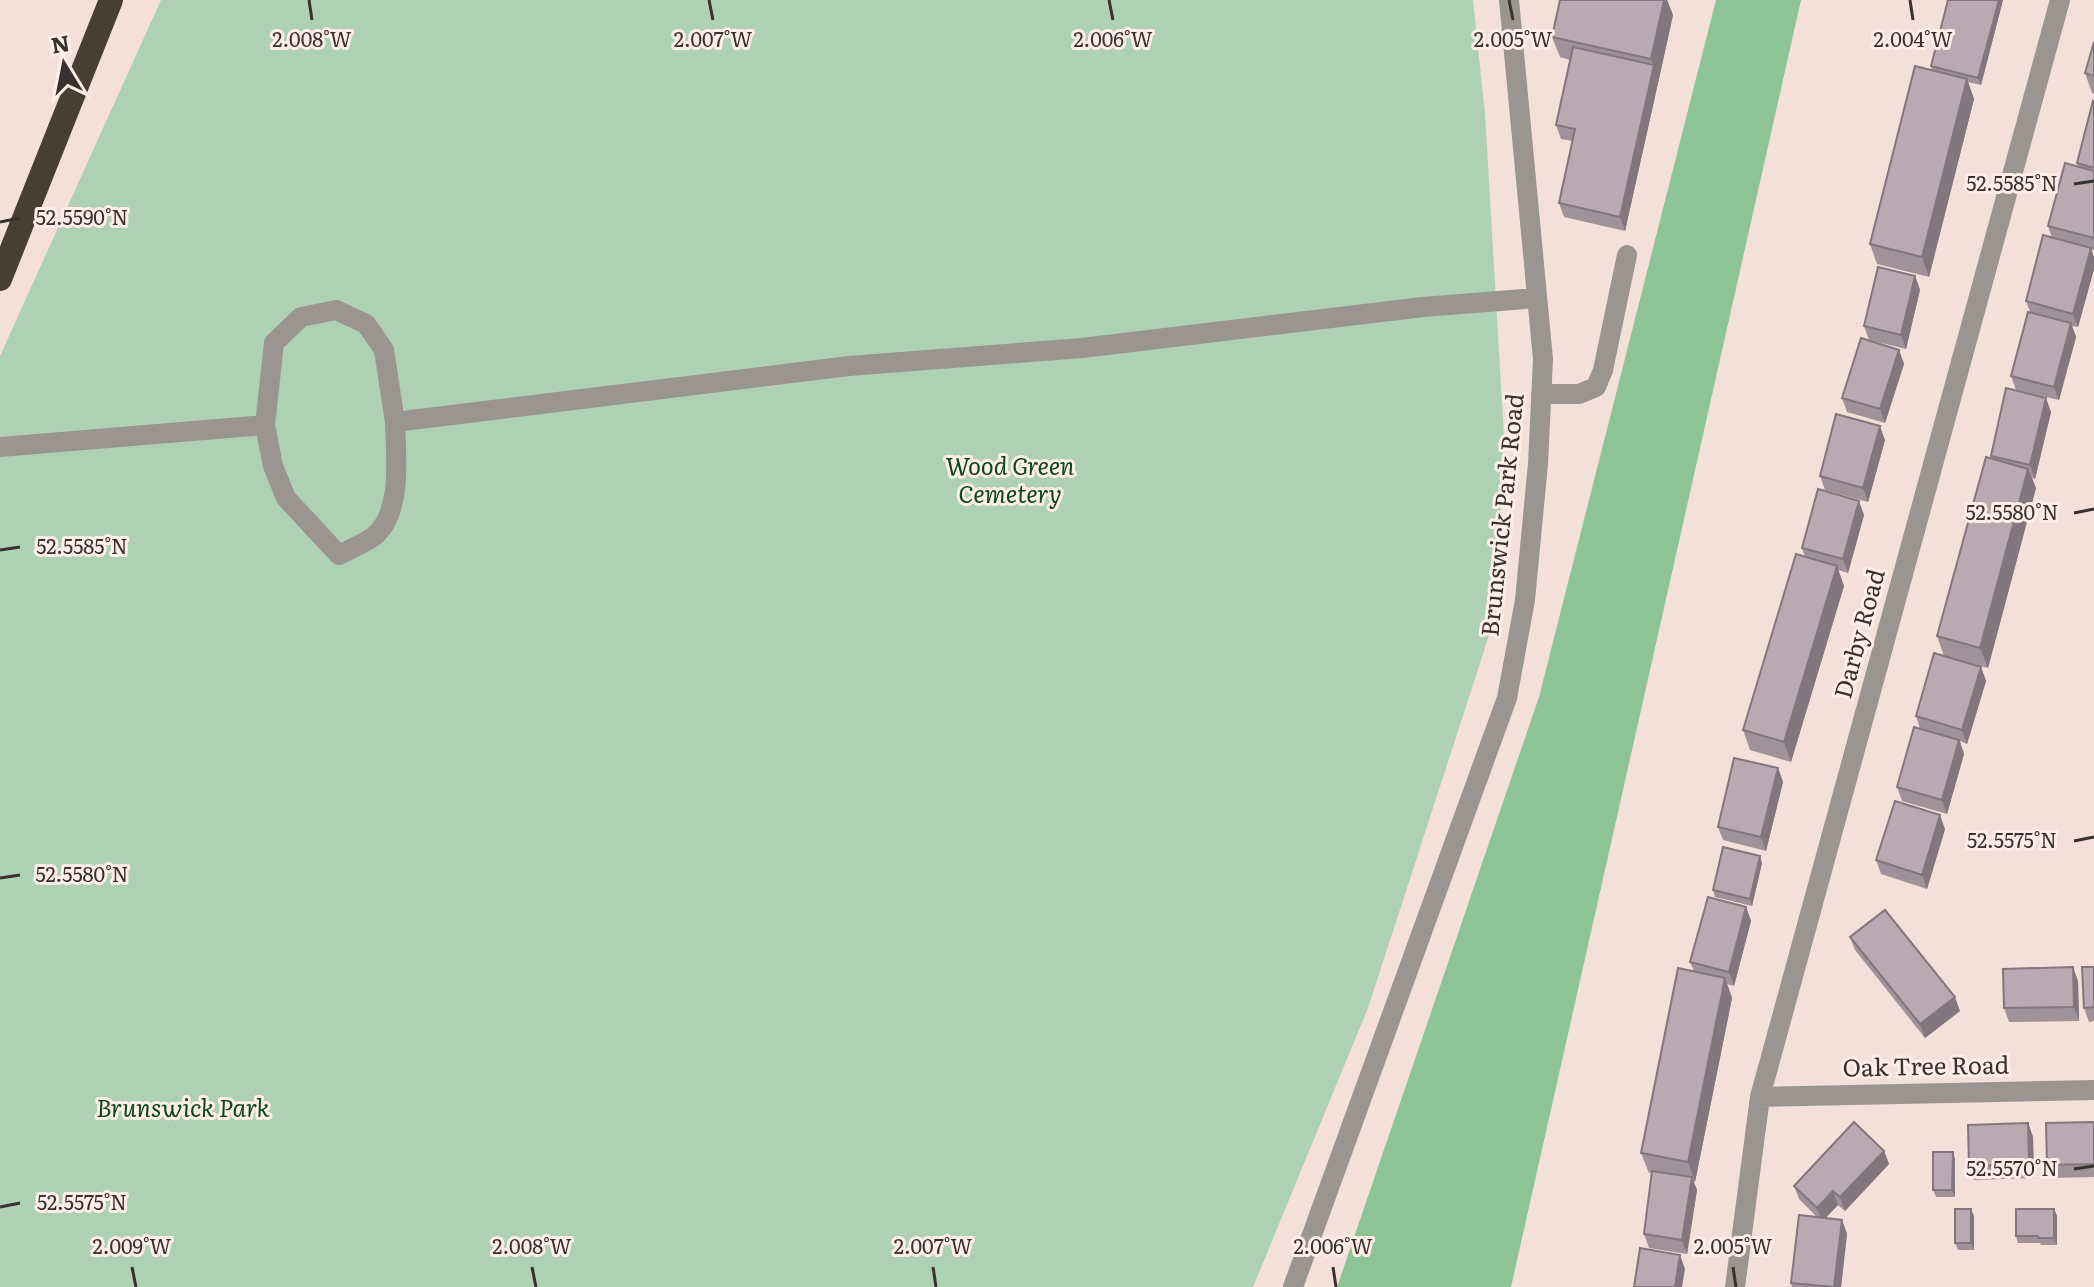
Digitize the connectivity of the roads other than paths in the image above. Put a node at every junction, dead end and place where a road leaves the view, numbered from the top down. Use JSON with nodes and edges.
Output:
{"nodes":[{"id":1,"x":111,"y":0,"type":"edge"},
{"id":2,"x":1509,"y":0,"type":"edge"},
{"id":3,"x":2060,"y":0,"type":"edge"},
{"id":4,"x":1627,"y":255,"type":"dead end"},
{"id":5,"x":0,"y":279,"type":"edge"},
{"id":6,"x":1537,"y":298,"type":"junction"},
{"id":7,"x":1541,"y":394,"type":"junction"},
{"id":8,"x":395,"y":422,"type":"junction"},
{"id":9,"x":265,"y":425,"type":"junction"},
{"id":10,"x":0,"y":447,"type":"edge"},
{"id":11,"x":2094,"y":1090,"type":"edge"},
{"id":12,"x":1760,"y":1097,"type":"junction"},
{"id":13,"x":1293,"y":1287,"type":"edge"},
{"id":14,"x":1735,"y":1287,"type":"edge"}],
"edges":[{"from":1,"to":5,"type":"highway"},
{"from":2,"to":6,"type":"street","name":"Brunswick Park Road"},
{"from":3,"to":12,"type":"street","name":"Darby Road"},
{"from":4,"to":7,"type":"street"},
{"from":6,"to":7,"type":"street","name":"Brunswick Park Road"},
{"from":6,"to":8,"type":"street"},
{"from":7,"to":13,"type":"street","name":"Brunswick Park Road"},
{"from":8,"to":9,"type":"street"},
{"from":8,"to":9,"type":"street"},
{"from":9,"to":10,"type":"street"},
{"from":11,"to":12,"type":"street","name":"Oak Tree Road"},
{"from":12,"to":14,"type":"street","name":"Darby Road"}]}
